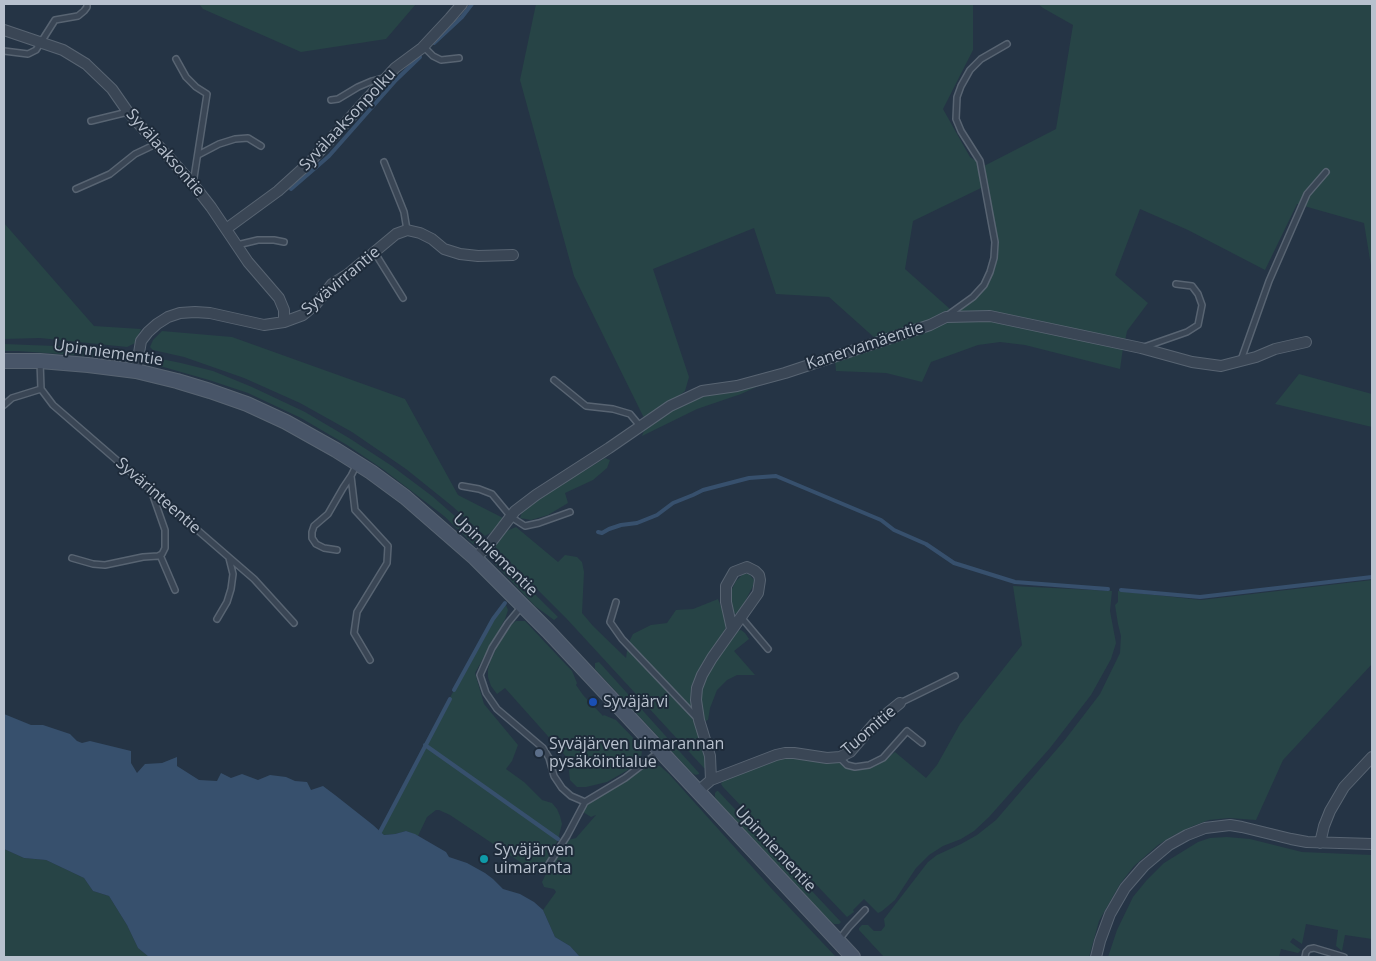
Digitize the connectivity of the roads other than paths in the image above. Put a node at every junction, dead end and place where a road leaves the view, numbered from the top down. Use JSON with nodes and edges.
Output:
{"nodes":[{"id":1,"x":87,"y":4,"type":"edge"},
{"id":2,"x":462,"y":4,"type":"edge"},
{"id":3,"x":4,"y":30,"type":"edge"},
{"id":4,"x":42,"y":43,"type":"junction"},
{"id":5,"x":1007,"y":44,"type":"dead end"},
{"id":6,"x":423,"y":46,"type":"junction"},
{"id":7,"x":4,"y":51,"type":"edge"},
{"id":8,"x":459,"y":58,"type":"dead end"},
{"id":9,"x":176,"y":59,"type":"dead end"},
{"id":10,"x":387,"y":77,"type":"junction"},
{"id":11,"x":331,"y":100,"type":"dead end"},
{"id":12,"x":128,"y":112,"type":"junction"},
{"id":13,"x":91,"y":121,"type":"dead end"},
{"id":14,"x":156,"y":144,"type":"junction"},
{"id":15,"x":261,"y":146,"type":"dead end"},
{"id":16,"x":198,"y":155,"type":"junction"},
{"id":17,"x":384,"y":162,"type":"dead end"},
{"id":18,"x":1326,"y":172,"type":"dead end"},
{"id":19,"x":193,"y":184,"type":"junction"},
{"id":20,"x":76,"y":189,"type":"dead end"},
{"id":21,"x":226,"y":229,"type":"junction"},
{"id":22,"x":406,"y":230,"type":"junction"},
{"id":23,"x":284,"y":242,"type":"dead end"},
{"id":24,"x":237,"y":245,"type":"junction"},
{"id":25,"x":375,"y":253,"type":"junction"},
{"id":26,"x":513,"y":256,"type":"dead end"},
{"id":27,"x":1176,"y":284,"type":"dead end"},
{"id":28,"x":403,"y":298,"type":"dead end"},
{"id":29,"x":946,"y":317,"type":"junction"},
{"id":30,"x":284,"y":322,"type":"junction"},
{"id":31,"x":1306,"y":342,"type":"dead end"},
{"id":32,"x":1141,"y":348,"type":"junction"},
{"id":33,"x":4,"y":361,"type":"edge"},
{"id":34,"x":40,"y":361,"type":"junction"},
{"id":35,"x":1241,"y":361,"type":"junction"},
{"id":36,"x":136,"y":371,"type":"junction"},
{"id":37,"x":554,"y":380,"type":"dead end"},
{"id":38,"x":41,"y":389,"type":"junction"},
{"id":39,"x":4,"y":405,"type":"edge"},
{"id":40,"x":640,"y":427,"type":"junction"},
{"id":41,"x":354,"y":470,"type":"junction"},
{"id":42,"x":462,"y":486,"type":"dead end"},
{"id":43,"x":151,"y":490,"type":"junction"},
{"id":44,"x":570,"y":512,"type":"dead end"},
{"id":45,"x":510,"y":517,"type":"junction"},
{"id":46,"x":337,"y":550,"type":"dead end"},
{"id":47,"x":160,"y":555,"type":"junction"},
{"id":48,"x":229,"y":557,"type":"junction"},
{"id":49,"x":72,"y":558,"type":"dead end"},
{"id":50,"x":475,"y":558,"type":"junction"},
{"id":51,"x":175,"y":590,"type":"dead end"},
{"id":52,"x":616,"y":602,"type":"dead end"},
{"id":53,"x":522,"y":606,"type":"junction"},
{"id":54,"x":741,"y":617,"type":"junction"},
{"id":55,"x":218,"y":619,"type":"dead end"},
{"id":56,"x":294,"y":624,"type":"dead end"},
{"id":57,"x":732,"y":629,"type":"junction"},
{"id":58,"x":768,"y":649,"type":"dead end"},
{"id":59,"x":370,"y":660,"type":"dead end"},
{"id":60,"x":954,"y":676,"type":"dead end"},
{"id":61,"x":900,"y":703,"type":"joint"},
{"id":62,"x":699,"y":720,"type":"junction"},
{"id":63,"x":922,"y":742,"type":"dead end"},
{"id":64,"x":660,"y":752,"type":"junction"},
{"id":65,"x":840,"y":757,"type":"junction"},
{"id":66,"x":1372,"y":757,"type":"edge"},
{"id":67,"x":711,"y":780,"type":"junction"},
{"id":68,"x":697,"y":792,"type":"junction"},
{"id":69,"x":585,"y":802,"type":"junction"},
{"id":70,"x":1320,"y":842,"type":"junction"},
{"id":71,"x":1372,"y":844,"type":"edge"},
{"id":72,"x":547,"y":867,"type":"dead end"},
{"id":73,"x":865,"y":910,"type":"dead end"},
{"id":74,"x":838,"y":941,"type":"junction"},
{"id":75,"x":853,"y":957,"type":"edge"},
{"id":76,"x":1096,"y":957,"type":"edge"},
{"id":77,"x":1305,"y":957,"type":"edge"},
{"id":78,"x":1344,"y":957,"type":"edge"}],
"edges":[{"from":1,"to":4,"type":"lane"},
{"from":2,"to":6,"type":"street","name":"Syvälaaksonpolku"},
{"from":3,"to":4,"type":"street","name":"Syvälaaksontie"},
{"from":4,"to":7,"type":"lane"},
{"from":4,"to":12,"type":"street","name":"Syvälaaksontie"},
{"from":5,"to":29,"type":"lane"},
{"from":6,"to":8,"type":"lane"},
{"from":6,"to":10,"type":"street","name":"Syvälaaksonpolku"},
{"from":9,"to":16,"type":"lane"},
{"from":10,"to":11,"type":"lane"},
{"from":10,"to":21,"type":"street","name":"Syvälaaksonpolku"},
{"from":12,"to":13,"type":"lane"},
{"from":12,"to":14,"type":"street","name":"Syvälaaksontie"},
{"from":14,"to":19,"type":"street","name":"Syvälaaksontie"},
{"from":14,"to":20,"type":"lane"},
{"from":15,"to":16,"type":"lane"},
{"from":16,"to":19,"type":"lane"},
{"from":17,"to":22,"type":"lane"},
{"from":18,"to":35,"type":"lane"},
{"from":19,"to":21,"type":"street","name":"Syvälaaksontie"},
{"from":21,"to":24,"type":"street","name":"Syvälaaksontie"},
{"from":22,"to":25,"type":"street","name":"Syvävirrantie"},
{"from":22,"to":26,"type":"street"},
{"from":23,"to":24,"type":"lane"},
{"from":24,"to":30,"type":"street","name":"Syvälaaksontie"},
{"from":25,"to":28,"type":"lane"},
{"from":25,"to":30,"type":"street","name":"Syvävirrantie"},
{"from":27,"to":32,"type":"lane"},
{"from":29,"to":32,"type":"street","name":"Kanervamäentie"},
{"from":29,"to":40,"type":"street","name":"Kanervamäentie"},
{"from":30,"to":36,"type":"street","name":"Syvävirrantie"},
{"from":31,"to":35,"type":"street","name":"Kanervamäentie"},
{"from":32,"to":35,"type":"street","name":"Kanervamäentie"},
{"from":33,"to":34,"type":"main road","name":"Upinniementie"},
{"from":34,"to":36,"type":"main road","name":"Upinniementie"},
{"from":34,"to":38,"type":"lane"},
{"from":36,"to":41,"type":"main road","name":"Upinniementie"},
{"from":37,"to":40,"type":"lane"},
{"from":38,"to":39,"type":"lane"},
{"from":38,"to":43,"type":"lane","name":"Syvärinteentie"},
{"from":40,"to":45,"type":"street","name":"Kanervamäentie"},
{"from":41,"to":46,"type":"lane"},
{"from":41,"to":50,"type":"main road","name":"Upinniementie"},
{"from":41,"to":59,"type":"lane"},
{"from":42,"to":45,"type":"lane"},
{"from":43,"to":47,"type":"lane"},
{"from":43,"to":48,"type":"lane","name":"Syvärinteentie"},
{"from":44,"to":45,"type":"lane"},
{"from":45,"to":50,"type":"street","name":"Kanervamäentie"},
{"from":47,"to":49,"type":"lane"},
{"from":47,"to":51,"type":"lane"},
{"from":48,"to":55,"type":"lane"},
{"from":48,"to":56,"type":"lane","name":"Syvärinteentie"},
{"from":50,"to":53,"type":"main road","name":"Upinniementie"},
{"from":52,"to":62,"type":"lane"},
{"from":53,"to":64,"type":"main road","name":"Upinniementie"},
{"from":53,"to":69,"type":"lane"},
{"from":54,"to":57,"type":"street"},
{"from":54,"to":57,"type":"street"},
{"from":54,"to":58,"type":"lane"},
{"from":57,"to":62,"type":"street"},
{"from":60,"to":61,"type":"lane"},
{"from":61,"to":65,"type":"street","name":"Tuomitie"},
{"from":62,"to":67,"type":"street"},
{"from":63,"to":65,"type":"lane"},
{"from":64,"to":68,"type":"main road","name":"Upinniementie"},
{"from":64,"to":69,"type":"lane"},
{"from":65,"to":67,"type":"street","name":"Tuomitie"},
{"from":66,"to":70,"type":"street"},
{"from":67,"to":68,"type":"street","name":"Tuomitie"},
{"from":68,"to":74,"type":"main road","name":"Upinniementie"},
{"from":69,"to":72,"type":"lane"},
{"from":70,"to":71,"type":"street"},
{"from":70,"to":76,"type":"street"},
{"from":73,"to":74,"type":"lane"},
{"from":74,"to":75,"type":"main road","name":"Upinniementie"},
{"from":77,"to":78,"type":"lane"}]}
